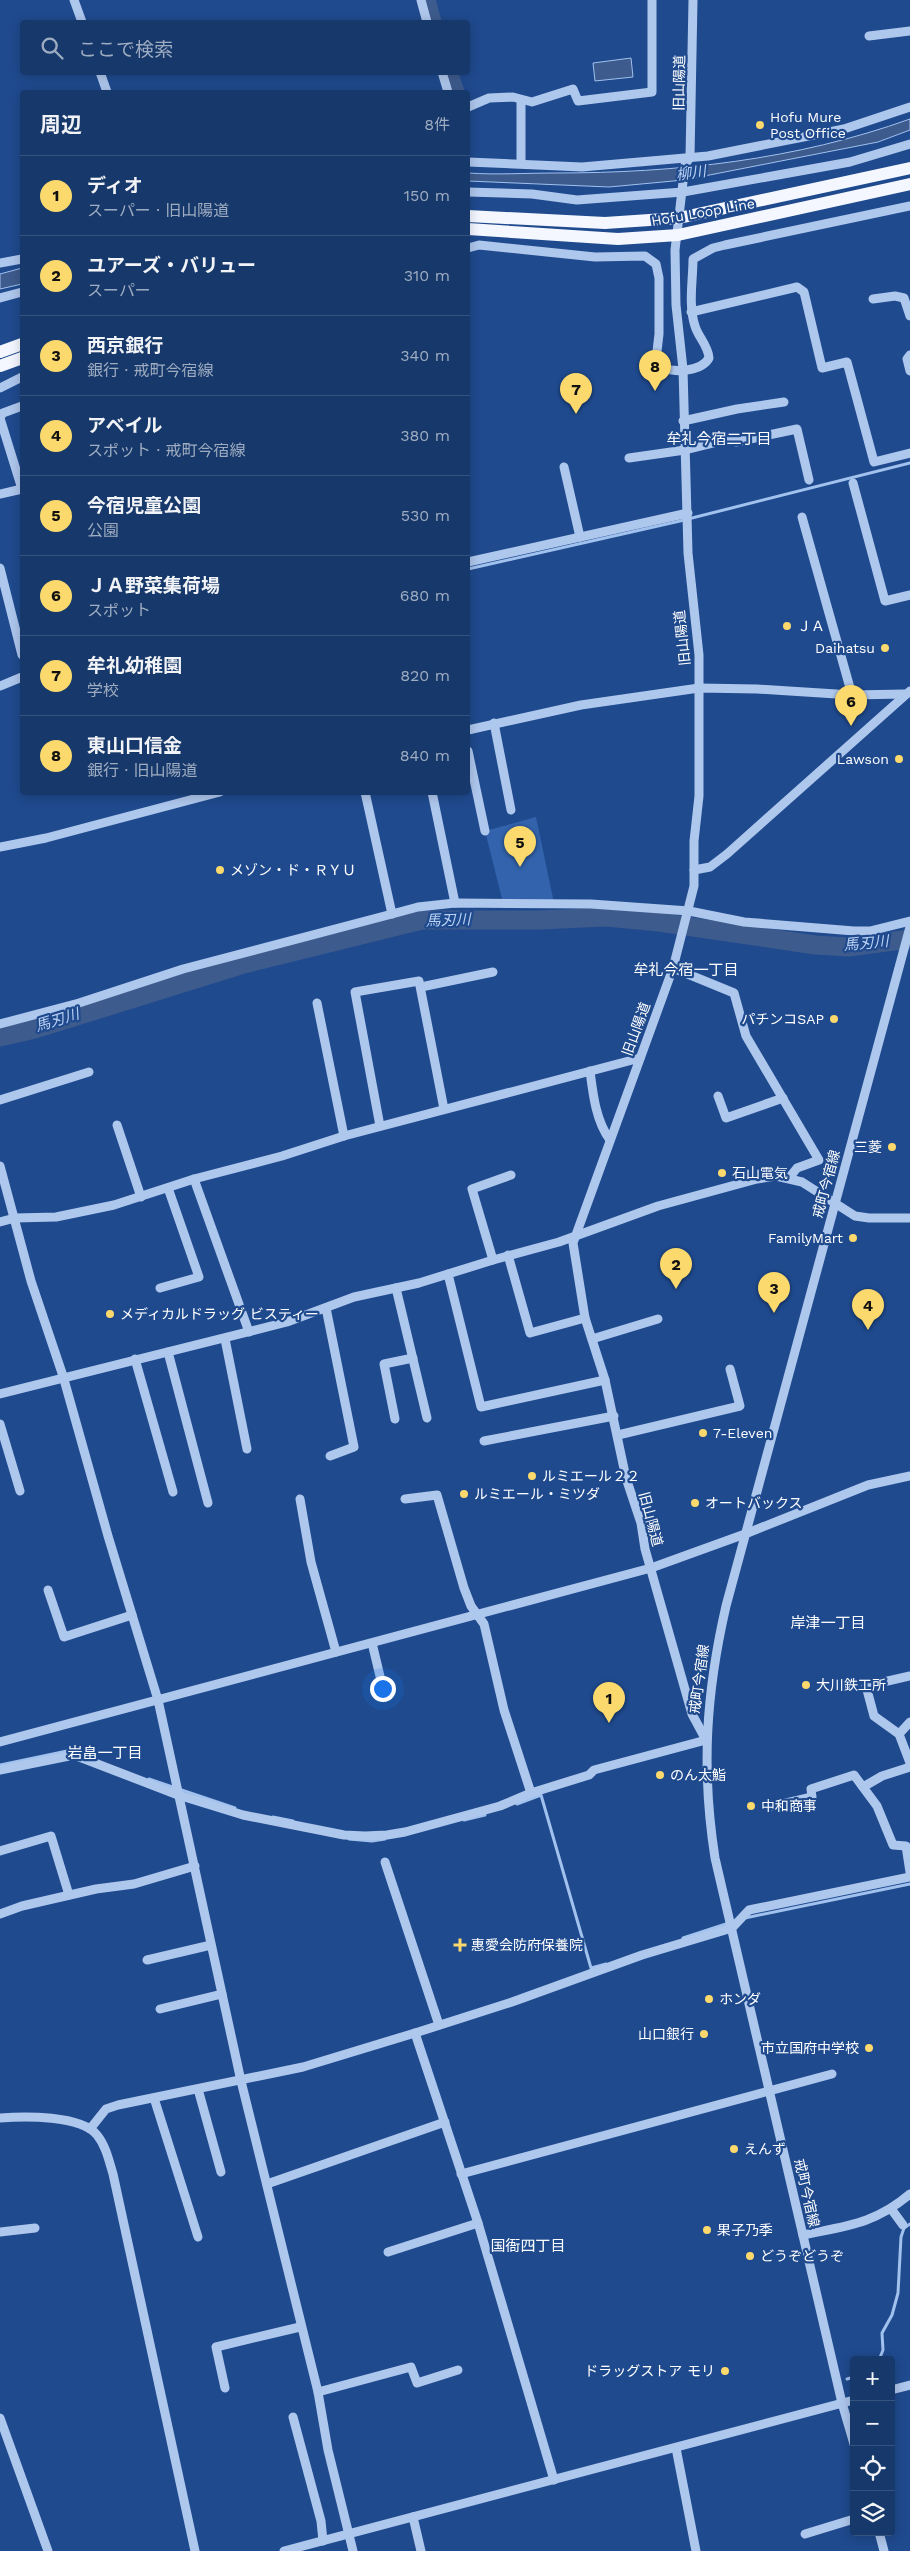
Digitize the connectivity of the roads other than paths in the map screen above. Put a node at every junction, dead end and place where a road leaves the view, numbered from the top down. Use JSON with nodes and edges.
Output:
{"nodes":[{"id":1,"x":74,"y":0,"type":"edge"},
{"id":2,"x":421,"y":0,"type":"edge"},
{"id":3,"x":652,"y":0,"type":"edge"},
{"id":4,"x":693,"y":0,"type":"edge"},
{"id":5,"x":81,"y":20,"type":"edge"},
{"id":6,"x":426,"y":20,"type":"edge"},
{"id":7,"x":910,"y":31,"type":"edge"},
{"id":8,"x":869,"y":36,"type":"dead end"},
{"id":9,"x":101,"y":75,"type":"edge"},
{"id":10,"x":443,"y":75,"type":"edge"},
{"id":11,"x":106,"y":90,"type":"edge"},
{"id":12,"x":447,"y":90,"type":"edge"},
{"id":13,"x":521,"y":101,"type":"junction"},
{"id":14,"x":470,"y":106,"type":"edge"},
{"id":15,"x":910,"y":107,"type":"edge"},
{"id":16,"x":910,"y":144,"type":"edge"},
{"id":17,"x":690,"y":156,"type":"junction"},
{"id":18,"x":470,"y":162,"type":"edge"},
{"id":19,"x":521,"y":163,"type":"junction"},
{"id":20,"x":910,"y":168,"type":"edge"},
{"id":21,"x":910,"y":184,"type":"edge"},
{"id":22,"x":684,"y":188,"type":"junction"},
{"id":23,"x":470,"y":192,"type":"edge"},
{"id":24,"x":910,"y":206,"type":"edge"},
{"id":25,"x":470,"y":216,"type":"edge"},
{"id":26,"x":680,"y":218,"type":"junction"},
{"id":27,"x":470,"y":229,"type":"edge"},
{"id":28,"x":678,"y":235,"type":"junction"},
{"id":29,"x":470,"y":247,"type":"edge"},
{"id":30,"x":20,"y":258,"type":"edge"},
{"id":31,"x":0,"y":263,"type":"edge"},
{"id":32,"x":20,"y":293,"type":"edge"},
{"id":33,"x":0,"y":298,"type":"edge"},
{"id":34,"x":873,"y":298,"type":"dead end"},
{"id":35,"x":691,"y":312,"type":"junction"},
{"id":36,"x":910,"y":316,"type":"edge"},
{"id":37,"x":20,"y":345,"type":"edge"},
{"id":38,"x":0,"y":352,"type":"edge"},
{"id":39,"x":910,"y":355,"type":"edge"},
{"id":40,"x":20,"y":359,"type":"edge"},
{"id":41,"x":0,"y":366,"type":"edge"},
{"id":42,"x":682,"y":369,"type":"junction"},
{"id":43,"x":910,"y":371,"type":"edge"},
{"id":44,"x":20,"y":379,"type":"edge"},
{"id":45,"x":0,"y":388,"type":"edge"},
{"id":46,"x":784,"y":402,"type":"dead end"},
{"id":47,"x":20,"y":407,"type":"edge"},
{"id":48,"x":0,"y":418,"type":"edge"},
{"id":49,"x":683,"y":420,"type":"junction"},
{"id":50,"x":685,"y":450,"type":"junction"},
{"id":51,"x":910,"y":453,"type":"edge"},
{"id":52,"x":629,"y":458,"type":"dead end"},
{"id":53,"x":564,"y":468,"type":"dead end"},
{"id":54,"x":809,"y":480,"type":"dead end"},
{"id":55,"x":853,"y":482,"type":"dead end"},
{"id":56,"x":20,"y":483,"type":"edge"},
{"id":57,"x":20,"y":489,"type":"edge"},
{"id":58,"x":0,"y":494,"type":"edge"},
{"id":59,"x":688,"y":513,"type":"junction"},
{"id":60,"x":802,"y":516,"type":"dead end"},
{"id":61,"x":580,"y":537,"type":"junction"},
{"id":62,"x":470,"y":562,"type":"edge"},
{"id":63,"x":0,"y":568,"type":"edge"},
{"id":64,"x":910,"y":595,"type":"edge"},
{"id":65,"x":20,"y":647,"type":"edge"},
{"id":66,"x":20,"y":678,"type":"edge"},
{"id":67,"x":0,"y":686,"type":"edge"},
{"id":68,"x":698,"y":688,"type":"junction"},
{"id":69,"x":907,"y":692,"type":"edge"},
{"id":70,"x":852,"y":695,"type":"junction"},
{"id":71,"x":494,"y":723,"type":"junction"},
{"id":72,"x":470,"y":729,"type":"edge"},
{"id":73,"x":470,"y":760,"type":"edge"},
{"id":74,"x":209,"y":795,"type":"edge"},
{"id":75,"x":366,"y":795,"type":"edge"},
{"id":76,"x":433,"y":795,"type":"edge"},
{"id":77,"x":511,"y":810,"type":"dead end"},
{"id":78,"x":485,"y":831,"type":"dead end"},
{"id":79,"x":0,"y":847,"type":"edge"},
{"id":80,"x":694,"y":870,"type":"junction"},
{"id":81,"x":455,"y":903,"type":"junction"},
{"id":82,"x":392,"y":914,"type":"junction"},
{"id":83,"x":688,"y":914,"type":"junction"},
{"id":84,"x":910,"y":921,"type":"edge"},
{"id":85,"x":910,"y":927,"type":"edge"},
{"id":86,"x":905,"y":955,"type":"edge"},
{"id":87,"x":673,"y":968,"type":"junction"},
{"id":88,"x":493,"y":972,"type":"dead end"},
{"id":89,"x":420,"y":988,"type":"junction"},
{"id":90,"x":317,"y":1003,"type":"dead end"},
{"id":91,"x":0,"y":1024,"type":"edge"},
{"id":92,"x":640,"y":1058,"type":"junction"},
{"id":93,"x":590,"y":1071,"type":"junction"},
{"id":94,"x":89,"y":1072,"type":"dead end"},
{"id":95,"x":718,"y":1096,"type":"dead end"},
{"id":96,"x":783,"y":1098,"type":"junction"},
{"id":97,"x":0,"y":1100,"type":"edge"},
{"id":98,"x":444,"y":1108,"type":"junction"},
{"id":99,"x":117,"y":1125,"type":"dead end"},
{"id":100,"x":380,"y":1126,"type":"junction"},
{"id":101,"x":344,"y":1136,"type":"junction"},
{"id":102,"x":610,"y":1140,"type":"junction"},
{"id":103,"x":0,"y":1166,"type":"edge"},
{"id":104,"x":511,"y":1175,"type":"dead end"},
{"id":105,"x":788,"y":1178,"type":"junction"},
{"id":106,"x":194,"y":1179,"type":"junction"},
{"id":107,"x":168,"y":1188,"type":"junction"},
{"id":108,"x":141,"y":1197,"type":"junction"},
{"id":109,"x":835,"y":1203,"type":"junction"},
{"id":110,"x":14,"y":1218,"type":"junction"},
{"id":111,"x":910,"y":1218,"type":"edge"},
{"id":112,"x":0,"y":1222,"type":"edge"},
{"id":113,"x":575,"y":1237,"type":"junction"},
{"id":114,"x":508,"y":1255,"type":"junction"},
{"id":115,"x":493,"y":1260,"type":"junction"},
{"id":116,"x":448,"y":1274,"type":"junction"},
{"id":117,"x":160,"y":1288,"type":"dead end"},
{"id":118,"x":396,"y":1288,"type":"junction"},
{"id":119,"x":326,"y":1308,"type":"junction"},
{"id":120,"x":585,"y":1318,"type":"junction"},
{"id":121,"x":658,"y":1319,"type":"dead end"},
{"id":122,"x":249,"y":1332,"type":"junction"},
{"id":123,"x":225,"y":1339,"type":"junction"},
{"id":124,"x":592,"y":1339,"type":"junction"},
{"id":125,"x":168,"y":1352,"type":"junction"},
{"id":126,"x":413,"y":1358,"type":"junction"},
{"id":127,"x":135,"y":1359,"type":"junction"},
{"id":128,"x":730,"y":1369,"type":"dead end"},
{"id":129,"x":63,"y":1376,"type":"junction"},
{"id":130,"x":605,"y":1380,"type":"junction"},
{"id":131,"x":0,"y":1394,"type":"edge"},
{"id":132,"x":614,"y":1416,"type":"junction"},
{"id":133,"x":395,"y":1418,"type":"dead end"},
{"id":134,"x":426,"y":1418,"type":"dead end"},
{"id":135,"x":0,"y":1424,"type":"edge"},
{"id":136,"x":618,"y":1435,"type":"junction"},
{"id":137,"x":484,"y":1441,"type":"dead end"},
{"id":138,"x":247,"y":1449,"type":"dead end"},
{"id":139,"x":330,"y":1456,"type":"dead end"},
{"id":140,"x":910,"y":1476,"type":"edge"},
{"id":141,"x":20,"y":1491,"type":"dead end"},
{"id":142,"x":173,"y":1492,"type":"dead end"},
{"id":143,"x":300,"y":1499,"type":"dead end"},
{"id":144,"x":405,"y":1499,"type":"dead end"},
{"id":145,"x":208,"y":1503,"type":"dead end"},
{"id":146,"x":745,"y":1534,"type":"junction"},
{"id":147,"x":651,"y":1568,"type":"junction"},
{"id":148,"x":48,"y":1590,"type":"dead end"},
{"id":149,"x":478,"y":1614,"type":"junction"},
{"id":150,"x":132,"y":1615,"type":"junction"},
{"id":151,"x":372,"y":1642,"type":"junction"},
{"id":152,"x":336,"y":1652,"type":"junction"},
{"id":153,"x":910,"y":1676,"type":"edge"},
{"id":154,"x":386,"y":1697,"type":"dead end"},
{"id":155,"x":158,"y":1700,"type":"junction"},
{"id":156,"x":910,"y":1722,"type":"edge"},
{"id":157,"x":898,"y":1734,"type":"junction"},
{"id":158,"x":706,"y":1740,"type":"junction"},
{"id":159,"x":0,"y":1742,"type":"edge"},
{"id":160,"x":910,"y":1763,"type":"edge"},
{"id":161,"x":910,"y":1767,"type":"edge"},
{"id":162,"x":0,"y":1770,"type":"edge"},
{"id":163,"x":863,"y":1787,"type":"junction"},
{"id":164,"x":531,"y":1793,"type":"junction"},
{"id":165,"x":178,"y":1795,"type":"junction"},
{"id":166,"x":769,"y":1807,"type":"dead end"},
{"id":167,"x":0,"y":1851,"type":"edge"},
{"id":168,"x":385,"y":1862,"type":"dead end"},
{"id":169,"x":195,"y":1866,"type":"junction"},
{"id":170,"x":910,"y":1872,"type":"edge"},
{"id":171,"x":910,"y":1877,"type":"edge"},
{"id":172,"x":69,"y":1895,"type":"junction"},
{"id":173,"x":0,"y":1914,"type":"edge"},
{"id":174,"x":732,"y":1928,"type":"junction"},
{"id":175,"x":211,"y":1944,"type":"junction"},
{"id":176,"x":147,"y":1960,"type":"dead end"},
{"id":177,"x":222,"y":1994,"type":"junction"},
{"id":178,"x":160,"y":2009,"type":"dead end"},
{"id":179,"x":439,"y":2025,"type":"junction"},
{"id":180,"x":415,"y":2033,"type":"junction"},
{"id":181,"x":832,"y":2074,"type":"dead end"},
{"id":182,"x":240,"y":2081,"type":"junction"},
{"id":183,"x":198,"y":2089,"type":"junction"},
{"id":184,"x":770,"y":2091,"type":"junction"},
{"id":185,"x":154,"y":2098,"type":"junction"},
{"id":186,"x":0,"y":2118,"type":"edge"},
{"id":187,"x":444,"y":2122,"type":"junction"},
{"id":188,"x":90,"y":2129,"type":"junction"},
{"id":189,"x":221,"y":2172,"type":"dead end"},
{"id":190,"x":461,"y":2174,"type":"junction"},
{"id":191,"x":267,"y":2184,"type":"junction"},
{"id":192,"x":910,"y":2194,"type":"edge"},
{"id":193,"x":892,"y":2210,"type":"junction"},
{"id":194,"x":478,"y":2223,"type":"junction"},
{"id":195,"x":903,"y":2225,"type":"dead end"},
{"id":196,"x":35,"y":2228,"type":"dead end"},
{"id":197,"x":0,"y":2232,"type":"edge"},
{"id":198,"x":803,"y":2235,"type":"junction"},
{"id":199,"x":198,"y":2238,"type":"dead end"},
{"id":200,"x":388,"y":2252,"type":"dead end"},
{"id":201,"x":300,"y":2327,"type":"junction"},
{"id":202,"x":458,"y":2370,"type":"dead end"},
{"id":203,"x":910,"y":2385,"type":"edge"},
{"id":204,"x":225,"y":2388,"type":"dead end"},
{"id":205,"x":895,"y":2389,"type":"edge"},
{"id":206,"x":318,"y":2392,"type":"junction"},
{"id":207,"x":850,"y":2401,"type":"edge"},
{"id":208,"x":842,"y":2403,"type":"junction"},
{"id":209,"x":293,"y":2417,"type":"dead end"},
{"id":210,"x":0,"y":2418,"type":"edge"},
{"id":211,"x":850,"y":2430,"type":"edge"},
{"id":212,"x":676,"y":2448,"type":"junction"},
{"id":213,"x":554,"y":2480,"type":"junction"},
{"id":214,"x":414,"y":2517,"type":"junction"},
{"id":215,"x":850,"y":2521,"type":"edge"},
{"id":216,"x":350,"y":2533,"type":"junction"},
{"id":217,"x":805,"y":2534,"type":"dead end"},
{"id":218,"x":880,"y":2536,"type":"edge"},
{"id":219,"x":323,"y":2541,"type":"junction"},
{"id":220,"x":48,"y":2551,"type":"edge"},
{"id":221,"x":196,"y":2551,"type":"edge"},
{"id":222,"x":284,"y":2551,"type":"edge"},
{"id":223,"x":353,"y":2551,"type":"edge"},
{"id":224,"x":421,"y":2551,"type":"edge"},
{"id":225,"x":696,"y":2551,"type":"edge"},
{"id":226,"x":884,"y":2551,"type":"edge"}],
"edges":[{"from":1,"to":5,"type":"street"},
{"from":2,"to":6,"type":"street"},
{"from":3,"to":13,"type":"street"},
{"from":4,"to":17,"type":"street","name":"旧山陽道"},
{"from":7,"to":8,"type":"street"},
{"from":9,"to":11,"type":"street"},
{"from":10,"to":12,"type":"street"},
{"from":13,"to":14,"type":"street"},
{"from":13,"to":19,"type":"street"},
{"from":15,"to":17,"type":"street"},
{"from":16,"to":22,"type":"street"},
{"from":17,"to":19,"type":"street"},
{"from":17,"to":22,"type":"street","name":"旧山陽道"},
{"from":18,"to":19,"type":"street"},
{"from":20,"to":26,"type":"main road","name":"Hofu Loop Line"},
{"from":21,"to":28,"type":"main road","name":"Hofu Loop Line"},
{"from":22,"to":23,"type":"street"},
{"from":22,"to":26,"type":"street","name":"旧山陽道"},
{"from":24,"to":35,"type":"street"},
{"from":25,"to":26,"type":"main road","name":"Hofu Loop Line"},
{"from":26,"to":28,"type":"street","name":"旧山陽道"},
{"from":27,"to":28,"type":"main road","name":"Hofu Loop Line"},
{"from":28,"to":42,"type":"street","name":"旧山陽道"},
{"from":29,"to":42,"type":"street"},
{"from":30,"to":31,"type":"street"},
{"from":32,"to":33,"type":"street"},
{"from":34,"to":36,"type":"street"},
{"from":35,"to":42,"type":"street"},
{"from":35,"to":51,"type":"street"},
{"from":37,"to":38,"type":"main road"},
{"from":39,"to":43,"type":"street"},
{"from":40,"to":41,"type":"main road"},
{"from":42,"to":49,"type":"street","name":"旧山陽道"},
{"from":44,"to":45,"type":"street"},
{"from":46,"to":49,"type":"street"},
{"from":47,"to":48,"type":"street"},
{"from":48,"to":56,"type":"street"},
{"from":49,"to":50,"type":"street","name":"旧山陽道"},
{"from":50,"to":52,"type":"street"},
{"from":50,"to":54,"type":"street"},
{"from":50,"to":59,"type":"street","name":"旧山陽道"},
{"from":53,"to":61,"type":"street"},
{"from":55,"to":64,"type":"street"},
{"from":57,"to":58,"type":"street"},
{"from":59,"to":61,"type":"street"},
{"from":59,"to":68,"type":"street","name":"旧山陽道"},
{"from":60,"to":70,"type":"street"},
{"from":61,"to":62,"type":"street"},
{"from":63,"to":65,"type":"street"},
{"from":66,"to":67,"type":"street"},
{"from":68,"to":70,"type":"street"},
{"from":68,"to":71,"type":"street"},
{"from":68,"to":80,"type":"street","name":"旧山陽道"},
{"from":69,"to":70,"type":"street"},
{"from":69,"to":80,"type":"street"},
{"from":71,"to":72,"type":"street"},
{"from":71,"to":77,"type":"street"},
{"from":73,"to":78,"type":"street"},
{"from":74,"to":79,"type":"street"},
{"from":75,"to":82,"type":"street"},
{"from":76,"to":81,"type":"street"},
{"from":80,"to":83,"type":"street","name":"旧山陽道"},
{"from":81,"to":82,"type":"street"},
{"from":81,"to":83,"type":"street"},
{"from":82,"to":91,"type":"street"},
{"from":83,"to":84,"type":"street"},
{"from":83,"to":87,"type":"street","name":"旧山陽道"},
{"from":85,"to":86,"type":"street","name":"戒町今宿線"},
{"from":86,"to":109,"type":"street","name":"戒町今宿線"},
{"from":87,"to":92,"type":"street","name":"旧山陽道"},
{"from":87,"to":96,"type":"street"},
{"from":88,"to":89,"type":"street"},
{"from":89,"to":98,"type":"street"},
{"from":89,"to":100,"type":"street"},
{"from":90,"to":101,"type":"street"},
{"from":92,"to":93,"type":"street"},
{"from":92,"to":102,"type":"street","name":"旧山陽道"},
{"from":93,"to":98,"type":"street"},
{"from":93,"to":102,"type":"street"},
{"from":94,"to":97,"type":"street"},
{"from":95,"to":96,"type":"street"},
{"from":96,"to":105,"type":"street"},
{"from":98,"to":100,"type":"street"},
{"from":99,"to":108,"type":"street"},
{"from":100,"to":101,"type":"street"},
{"from":101,"to":106,"type":"street"},
{"from":102,"to":113,"type":"street","name":"旧山陽道"},
{"from":103,"to":110,"type":"street"},
{"from":104,"to":115,"type":"street"},
{"from":105,"to":109,"type":"street"},
{"from":105,"to":113,"type":"street"},
{"from":106,"to":107,"type":"street"},
{"from":106,"to":122,"type":"street"},
{"from":107,"to":108,"type":"street"},
{"from":107,"to":117,"type":"street"},
{"from":108,"to":110,"type":"street"},
{"from":109,"to":111,"type":"street"},
{"from":109,"to":146,"type":"street","name":"戒町今宿線"},
{"from":110,"to":112,"type":"street"},
{"from":110,"to":129,"type":"street"},
{"from":113,"to":114,"type":"street"},
{"from":113,"to":120,"type":"street","name":"旧山陽道"},
{"from":114,"to":115,"type":"street"},
{"from":114,"to":120,"type":"street"},
{"from":115,"to":116,"type":"street"},
{"from":116,"to":118,"type":"street"},
{"from":116,"to":130,"type":"street"},
{"from":118,"to":119,"type":"street"},
{"from":118,"to":126,"type":"street"},
{"from":119,"to":122,"type":"street"},
{"from":119,"to":139,"type":"street"},
{"from":120,"to":124,"type":"street","name":"旧山陽道"},
{"from":121,"to":124,"type":"street"},
{"from":122,"to":123,"type":"street"},
{"from":123,"to":125,"type":"street"},
{"from":123,"to":138,"type":"street"},
{"from":124,"to":130,"type":"street","name":"旧山陽道"},
{"from":125,"to":127,"type":"street"},
{"from":125,"to":145,"type":"street"},
{"from":126,"to":133,"type":"street"},
{"from":126,"to":134,"type":"street"},
{"from":127,"to":129,"type":"street"},
{"from":127,"to":142,"type":"street"},
{"from":128,"to":136,"type":"street"},
{"from":129,"to":131,"type":"street"},
{"from":129,"to":150,"type":"street"},
{"from":130,"to":132,"type":"street","name":"旧山陽道"},
{"from":132,"to":136,"type":"street","name":"旧山陽道"},
{"from":132,"to":137,"type":"street"},
{"from":135,"to":141,"type":"street"},
{"from":136,"to":147,"type":"street","name":"旧山陽道"},
{"from":140,"to":146,"type":"street"},
{"from":143,"to":152,"type":"street"},
{"from":144,"to":149,"type":"street"},
{"from":146,"to":147,"type":"street"},
{"from":146,"to":158,"type":"street","name":"戒町今宿線"},
{"from":147,"to":149,"type":"street"},
{"from":147,"to":158,"type":"street","name":"旧山陽道"},
{"from":148,"to":150,"type":"street"},
{"from":149,"to":151,"type":"street"},
{"from":149,"to":164,"type":"street"},
{"from":150,"to":155,"type":"street"},
{"from":151,"to":152,"type":"street"},
{"from":151,"to":154,"type":"street"},
{"from":152,"to":155,"type":"street"},
{"from":153,"to":157,"type":"street"},
{"from":155,"to":159,"type":"street"},
{"from":155,"to":165,"type":"street"},
{"from":156,"to":157,"type":"street"},
{"from":157,"to":160,"type":"street"},
{"from":158,"to":164,"type":"street"},
{"from":158,"to":174,"type":"street","name":"戒町今宿線"},
{"from":161,"to":163,"type":"street"},
{"from":162,"to":165,"type":"street"},
{"from":163,"to":166,"type":"street"},
{"from":163,"to":170,"type":"street"},
{"from":164,"to":165,"type":"street"},
{"from":165,"to":169,"type":"street"},
{"from":167,"to":172,"type":"street"},
{"from":168,"to":179,"type":"street"},
{"from":169,"to":172,"type":"street"},
{"from":169,"to":175,"type":"street"},
{"from":171,"to":174,"type":"street"},
{"from":172,"to":173,"type":"street"},
{"from":174,"to":179,"type":"street"},
{"from":174,"to":184,"type":"street","name":"戒町今宿線"},
{"from":175,"to":176,"type":"street"},
{"from":175,"to":177,"type":"street"},
{"from":177,"to":178,"type":"street"},
{"from":177,"to":182,"type":"street"},
{"from":179,"to":180,"type":"street"},
{"from":180,"to":182,"type":"street"},
{"from":180,"to":187,"type":"street"},
{"from":181,"to":184,"type":"street"},
{"from":182,"to":183,"type":"street"},
{"from":182,"to":191,"type":"street"},
{"from":183,"to":185,"type":"street"},
{"from":183,"to":189,"type":"street"},
{"from":184,"to":190,"type":"street"},
{"from":184,"to":198,"type":"street","name":"戒町今宿線"},
{"from":185,"to":188,"type":"street"},
{"from":185,"to":199,"type":"street"},
{"from":186,"to":188,"type":"street"},
{"from":187,"to":190,"type":"street"},
{"from":187,"to":191,"type":"street"},
{"from":188,"to":221,"type":"street"},
{"from":190,"to":194,"type":"street"},
{"from":191,"to":201,"type":"street"},
{"from":192,"to":193,"type":"street"},
{"from":193,"to":195,"type":"street"},
{"from":193,"to":198,"type":"street"},
{"from":194,"to":200,"type":"street"},
{"from":194,"to":213,"type":"street"},
{"from":196,"to":197,"type":"street"},
{"from":198,"to":208,"type":"street","name":"戒町今宿線"},
{"from":201,"to":204,"type":"street"},
{"from":201,"to":206,"type":"street"},
{"from":202,"to":206,"type":"street"},
{"from":203,"to":205,"type":"street"},
{"from":206,"to":216,"type":"street"},
{"from":207,"to":208,"type":"street"},
{"from":208,"to":211,"type":"street","name":"戒町今宿線"},
{"from":208,"to":212,"type":"street"},
{"from":209,"to":219,"type":"street"},
{"from":210,"to":220,"type":"street"},
{"from":212,"to":213,"type":"street"},
{"from":212,"to":225,"type":"street"},
{"from":213,"to":214,"type":"street"},
{"from":214,"to":216,"type":"street"},
{"from":214,"to":224,"type":"street"},
{"from":215,"to":217,"type":"street"},
{"from":216,"to":219,"type":"street"},
{"from":216,"to":223,"type":"street"},
{"from":218,"to":226,"type":"street"},
{"from":219,"to":222,"type":"street"}]}
